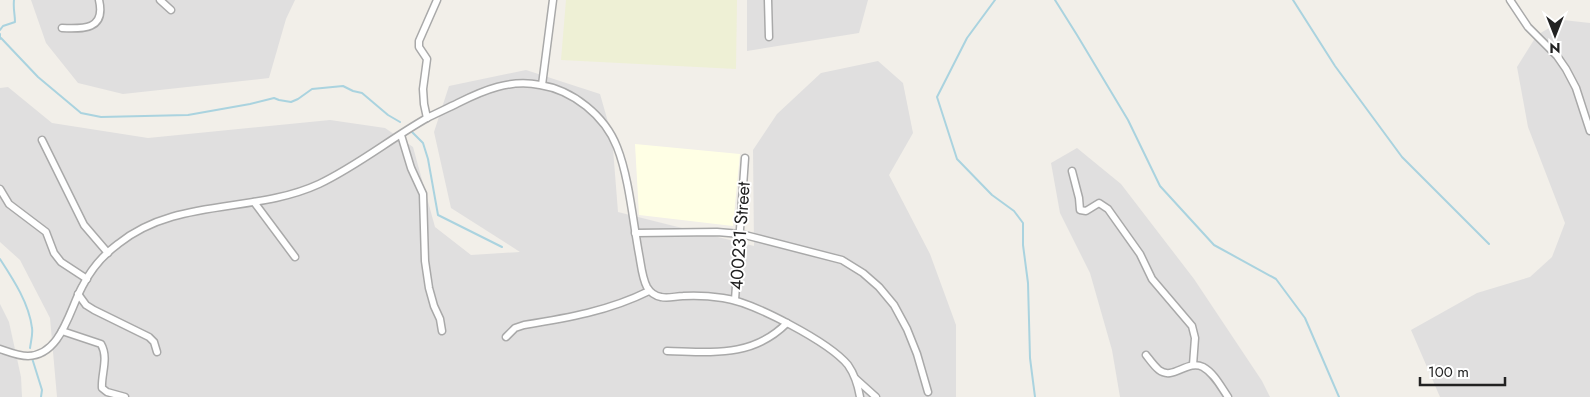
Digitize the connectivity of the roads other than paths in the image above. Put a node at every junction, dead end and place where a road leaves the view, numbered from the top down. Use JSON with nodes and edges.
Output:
{"nodes":[{"id":1,"x":99,"y":0,"type":"edge"},
{"id":2,"x":160,"y":0,"type":"edge"},
{"id":3,"x":437,"y":0,"type":"edge"},
{"id":4,"x":553,"y":0,"type":"edge"},
{"id":5,"x":768,"y":0,"type":"edge"},
{"id":6,"x":1510,"y":0,"type":"edge"},
{"id":7,"x":172,"y":10,"type":"dead end"},
{"id":8,"x":62,"y":28,"type":"dead end"},
{"id":9,"x":769,"y":37,"type":"dead end"},
{"id":10,"x":542,"y":85,"type":"junction"},
{"id":11,"x":427,"y":118,"type":"junction"},
{"id":12,"x":1590,"y":131,"type":"edge"},
{"id":13,"x":401,"y":135,"type":"junction"},
{"id":14,"x":42,"y":140,"type":"dead end"},
{"id":15,"x":745,"y":158,"type":"dead end"},
{"id":16,"x":1072,"y":172,"type":"dead end"},
{"id":17,"x":0,"y":189,"type":"edge"},
{"id":18,"x":254,"y":202,"type":"junction"},
{"id":19,"x":635,"y":233,"type":"junction"},
{"id":20,"x":740,"y":234,"type":"junction"},
{"id":21,"x":108,"y":253,"type":"junction"},
{"id":22,"x":295,"y":257,"type":"dead end"},
{"id":23,"x":87,"y":279,"type":"junction"},
{"id":24,"x":649,"y":291,"type":"junction"},
{"id":25,"x":78,"y":294,"type":"junction"},
{"id":26,"x":735,"y":300,"type":"junction"},
{"id":27,"x":787,"y":323,"type":"junction"},
{"id":28,"x":62,"y":331,"type":"junction"},
{"id":29,"x":442,"y":331,"type":"dead end"},
{"id":30,"x":506,"y":338,"type":"dead end"},
{"id":31,"x":0,"y":349,"type":"edge"},
{"id":32,"x":666,"y":351,"type":"dead end"},
{"id":33,"x":157,"y":352,"type":"dead end"},
{"id":34,"x":1146,"y":355,"type":"dead end"},
{"id":35,"x":1193,"y":365,"type":"junction"},
{"id":36,"x":855,"y":378,"type":"junction"},
{"id":37,"x":928,"y":392,"type":"dead end"},
{"id":38,"x":125,"y":397,"type":"edge"},
{"id":39,"x":860,"y":397,"type":"edge"},
{"id":40,"x":876,"y":397,"type":"edge"},
{"id":41,"x":1228,"y":397,"type":"edge"}],
"edges":[{"from":1,"to":8,"type":"street"},
{"from":2,"to":7,"type":"street"},
{"from":3,"to":11,"type":"street"},
{"from":4,"to":10,"type":"street"},
{"from":5,"to":9,"type":"street"},
{"from":6,"to":12,"type":"street"},
{"from":10,"to":11,"type":"street"},
{"from":10,"to":19,"type":"street"},
{"from":11,"to":13,"type":"street"},
{"from":13,"to":18,"type":"street"},
{"from":13,"to":29,"type":"street"},
{"from":14,"to":21,"type":"street"},
{"from":15,"to":20,"type":"street","name":"400231 Street"},
{"from":16,"to":35,"type":"street"},
{"from":17,"to":23,"type":"street"},
{"from":18,"to":21,"type":"street"},
{"from":18,"to":22,"type":"street"},
{"from":19,"to":20,"type":"street"},
{"from":19,"to":24,"type":"street"},
{"from":20,"to":26,"type":"street","name":"400231 Street"},
{"from":20,"to":37,"type":"street"},
{"from":21,"to":23,"type":"street"},
{"from":23,"to":25,"type":"street"},
{"from":24,"to":26,"type":"street"},
{"from":24,"to":30,"type":"street"},
{"from":25,"to":28,"type":"street"},
{"from":25,"to":33,"type":"street"},
{"from":26,"to":27,"type":"street"},
{"from":27,"to":32,"type":"street"},
{"from":27,"to":36,"type":"street"},
{"from":28,"to":31,"type":"street"},
{"from":28,"to":38,"type":"street"},
{"from":34,"to":35,"type":"street"},
{"from":35,"to":41,"type":"street"},
{"from":36,"to":39,"type":"street"},
{"from":36,"to":40,"type":"street"}]}
